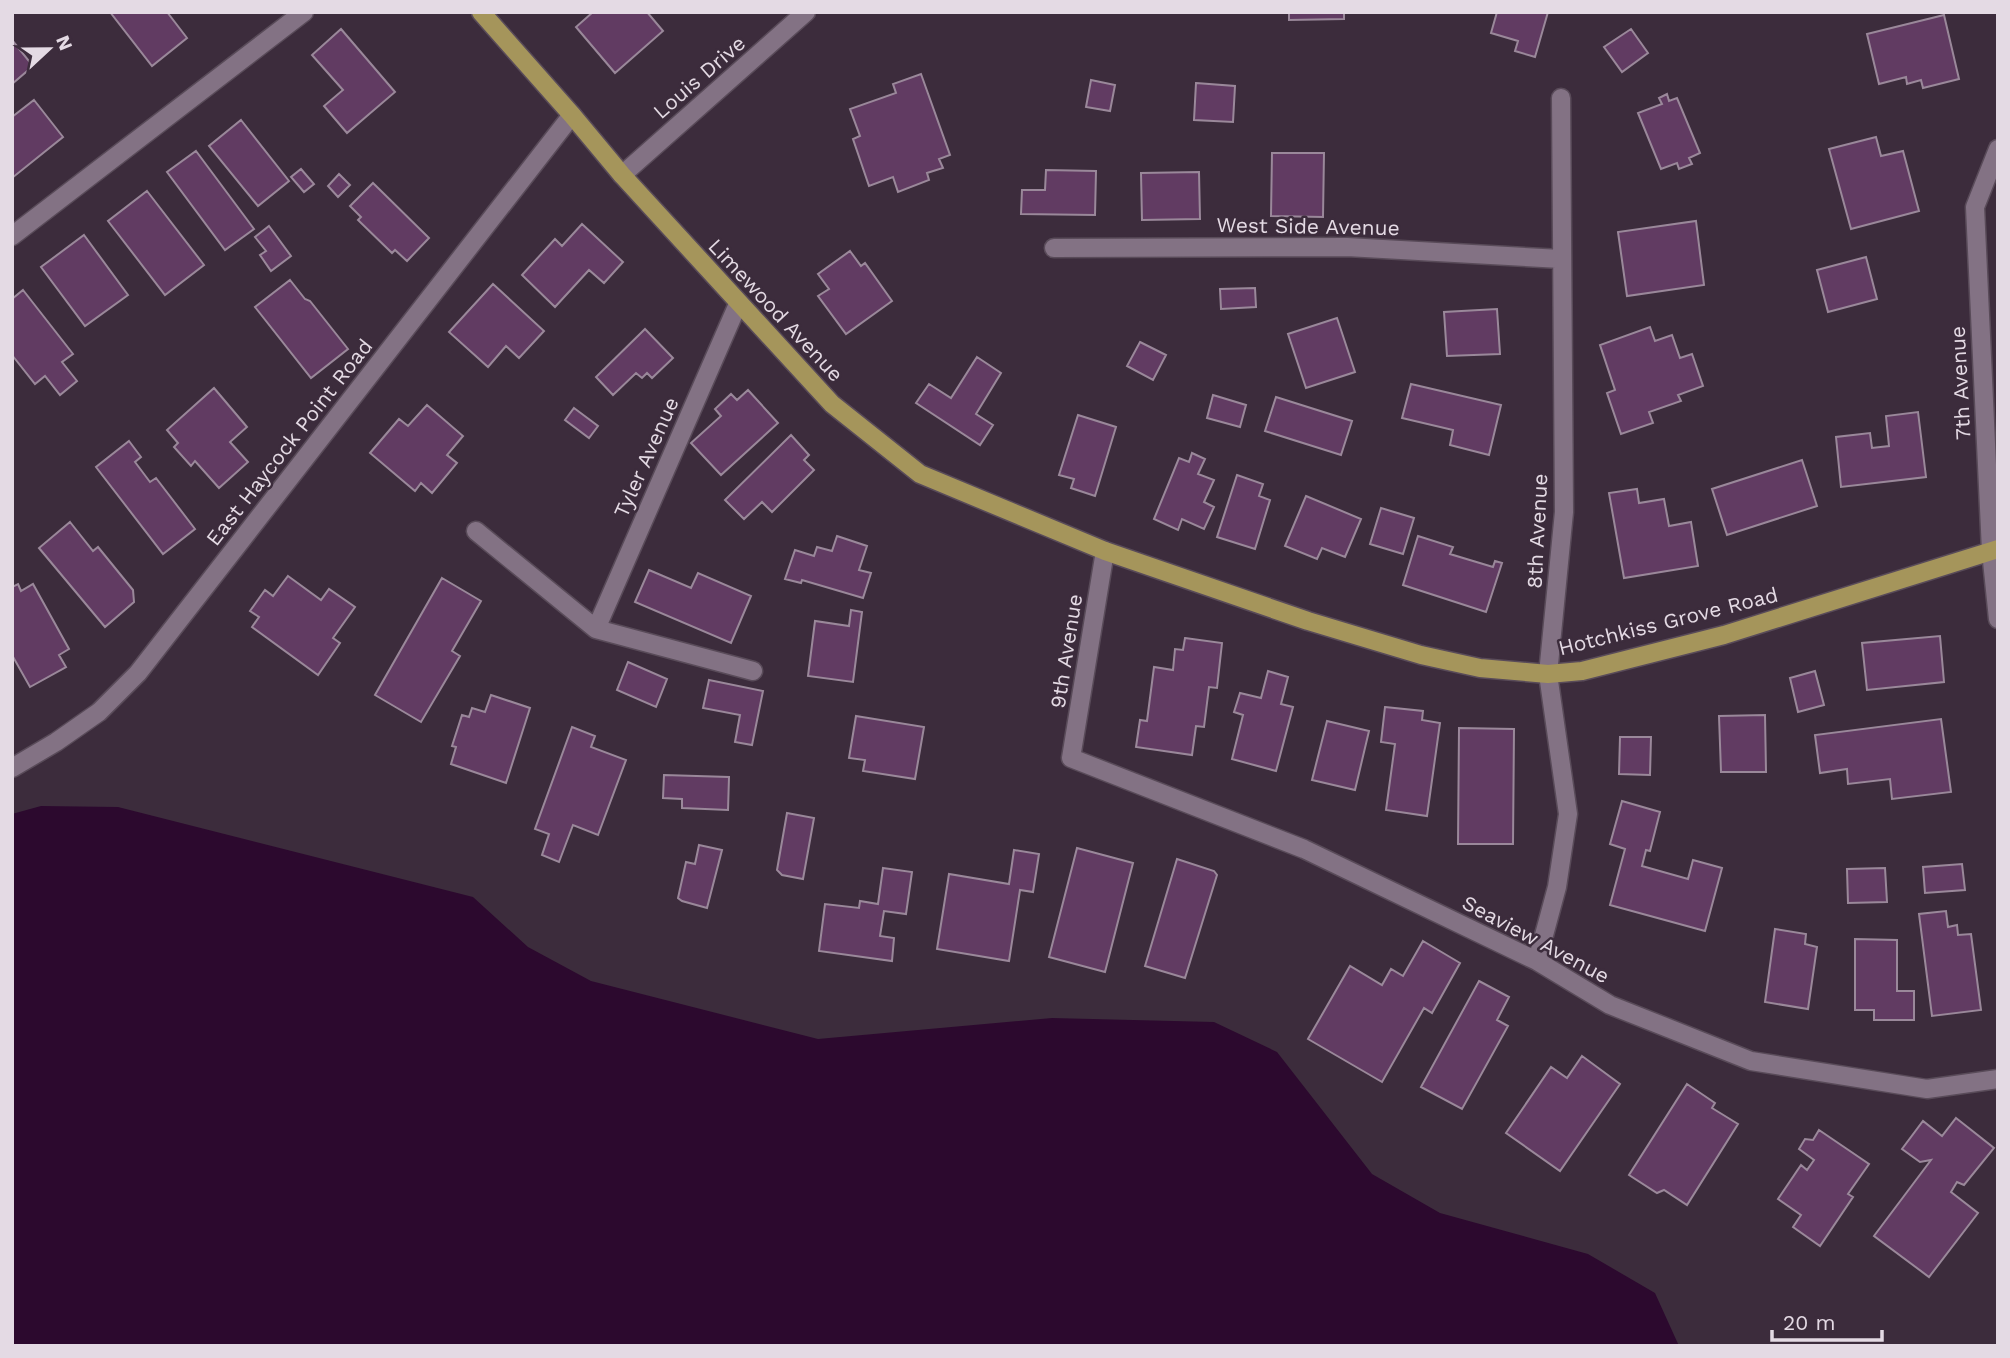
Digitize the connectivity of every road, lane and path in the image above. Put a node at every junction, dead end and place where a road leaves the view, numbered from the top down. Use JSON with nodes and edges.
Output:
{"nodes":[{"id":1,"x":304,"y":12,"type":"edge"},
{"id":2,"x":481,"y":12,"type":"edge"},
{"id":3,"x":806,"y":12,"type":"edge"},
{"id":4,"x":1561,"y":98,"type":"dead end"},
{"id":5,"x":572,"y":115,"type":"junction"},
{"id":6,"x":1998,"y":149,"type":"edge"},
{"id":7,"x":622,"y":175,"type":"junction"},
{"id":8,"x":12,"y":236,"type":"edge"},
{"id":9,"x":1054,"y":248,"type":"dead end"},
{"id":10,"x":1561,"y":259,"type":"junction"},
{"id":11,"x":738,"y":304,"type":"junction"},
{"id":12,"x":476,"y":531,"type":"dead end"},
{"id":13,"x":1995,"y":550,"type":"edge"},
{"id":14,"x":1105,"y":551,"type":"junction"},
{"id":15,"x":1998,"y":619,"type":"edge"},
{"id":16,"x":596,"y":629,"type":"junction"},
{"id":17,"x":753,"y":671,"type":"dead end"},
{"id":18,"x":1548,"y":674,"type":"junction"},
{"id":19,"x":1071,"y":758,"type":"joint"},
{"id":20,"x":12,"y":768,"type":"edge"},
{"id":21,"x":1536,"y":961,"type":"junction"},
{"id":22,"x":1998,"y":1079,"type":"edge"}],
"edges":[{"from":1,"to":8,"type":"street"},
{"from":2,"to":5,"type":"main road","name":"Limewood Avenue"},
{"from":3,"to":7,"type":"street","name":"Louis Drive"},
{"from":4,"to":10,"type":"street","name":"8th Avenue"},
{"from":5,"to":7,"type":"main road","name":"Limewood Avenue"},
{"from":5,"to":20,"type":"street","name":"East Haycock Point Road"},
{"from":6,"to":13,"type":"street","name":"7th Avenue"},
{"from":7,"to":11,"type":"main road","name":"Limewood Avenue"},
{"from":9,"to":10,"type":"street","name":"West Side Avenue"},
{"from":10,"to":18,"type":"street","name":"8th Avenue"},
{"from":11,"to":14,"type":"main road","name":"Limewood Avenue"},
{"from":11,"to":16,"type":"street","name":"Tyler Avenue"},
{"from":12,"to":16,"type":"street"},
{"from":13,"to":15,"type":"street","name":"7th Avenue"},
{"from":13,"to":18,"type":"main road","name":"Hotchkiss Grove Road"},
{"from":14,"to":18,"type":"main road","name":"Hotchkiss Grove Road"},
{"from":14,"to":19,"type":"street","name":"9th Avenue"},
{"from":16,"to":17,"type":"street"},
{"from":18,"to":21,"type":"street","name":"8th Avenue"},
{"from":19,"to":21,"type":"street","name":"Seaview Avenue"},
{"from":21,"to":22,"type":"street","name":"Seaview Avenue"}]}
